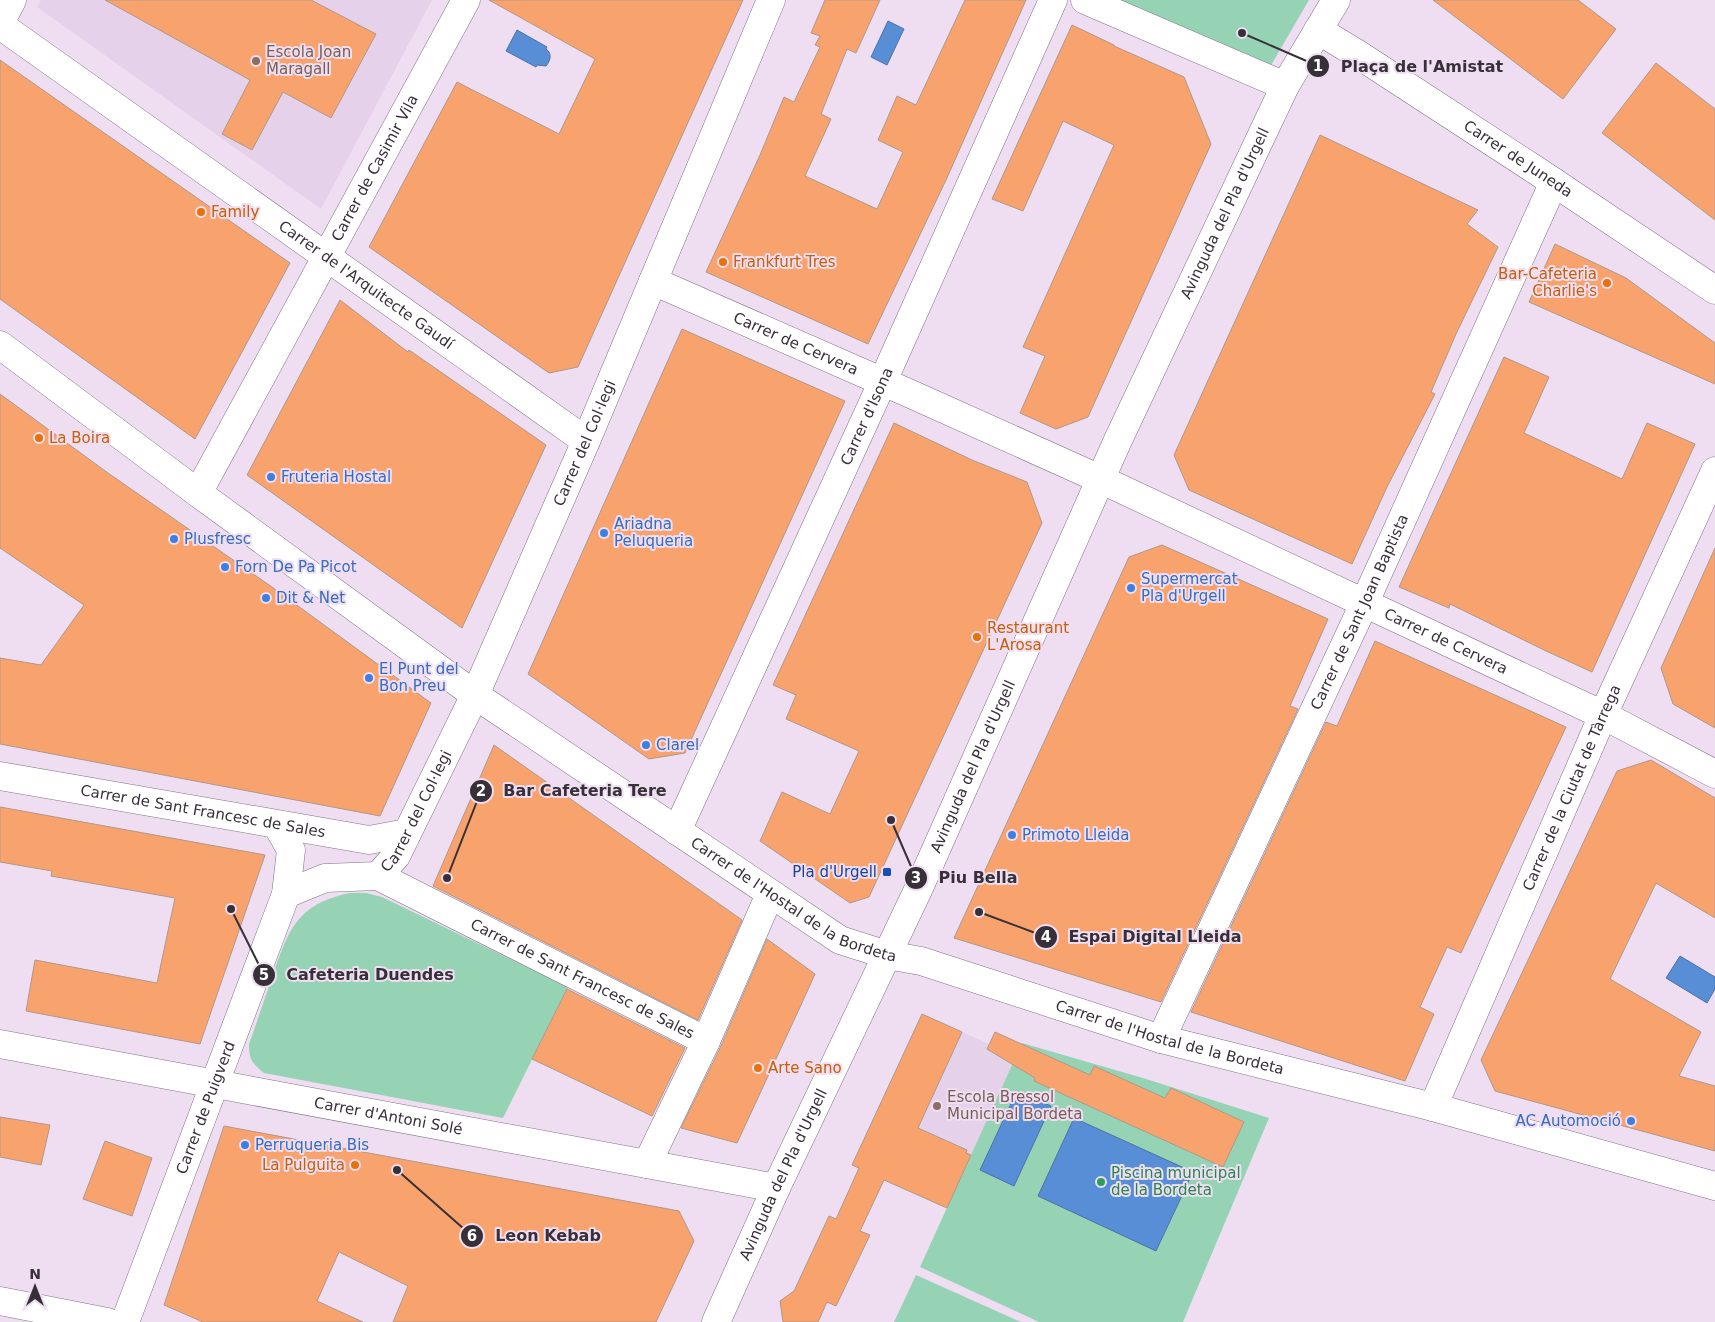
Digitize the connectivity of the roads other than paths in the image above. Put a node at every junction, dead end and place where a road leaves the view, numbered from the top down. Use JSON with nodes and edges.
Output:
{"nodes":[{"id":1,"x":12,"y":0,"type":"edge"},
{"id":2,"x":466,"y":0,"type":"edge"},
{"id":3,"x":771,"y":0,"type":"edge"},
{"id":4,"x":1053,"y":0,"type":"edge"},
{"id":5,"x":1085,"y":0,"type":"edge"},
{"id":6,"x":1336,"y":0,"type":"edge"},
{"id":7,"x":0,"y":24,"type":"edge"},
{"id":8,"x":1318,"y":30,"type":"junction"},
{"id":9,"x":1285,"y":86,"type":"junction"},
{"id":10,"x":1554,"y":182,"type":"junction"},
{"id":11,"x":327,"y":256,"type":"junction"},
{"id":12,"x":653,"y":281,"type":"junction"},
{"id":13,"x":1715,"y":290,"type":"edge"},
{"id":14,"x":0,"y":345,"type":"edge"},
{"id":15,"x":883,"y":381,"type":"junction"},
{"id":16,"x":586,"y":441,"type":"junction"},
{"id":17,"x":1715,"y":471,"type":"edge"},
{"id":18,"x":1100,"y":479,"type":"junction"},
{"id":19,"x":198,"y":493,"type":"junction"},
{"id":20,"x":1364,"y":604,"type":"junction"},
{"id":21,"x":475,"y":695,"type":"junction"},
{"id":22,"x":1603,"y":715,"type":"junction"},
{"id":23,"x":1715,"y":774,"type":"edge"},
{"id":24,"x":0,"y":776,"type":"edge"},
{"id":25,"x":278,"y":825,"type":"junction"},
{"id":26,"x":677,"y":831,"type":"junction"},
{"id":27,"x":407,"y":833,"type":"junction"},
{"id":28,"x":378,"y":876,"type":"junction"},
{"id":29,"x":286,"y":894,"type":"junction"},
{"id":30,"x":770,"y":894,"type":"junction"},
{"id":31,"x":887,"y":956,"type":"junction"},
{"id":32,"x":1161,"y":1038,"type":"junction"},
{"id":33,"x":706,"y":1041,"type":"junction"},
{"id":34,"x":0,"y":1044,"type":"edge"},
{"id":35,"x":214,"y":1082,"type":"junction"},
{"id":36,"x":1433,"y":1107,"type":"junction"},
{"id":37,"x":647,"y":1164,"type":"junction"},
{"id":38,"x":1715,"y":1186,"type":"edge"},
{"id":39,"x":776,"y":1188,"type":"junction"},
{"id":40,"x":0,"y":1301,"type":"edge"},
{"id":41,"x":107,"y":1322,"type":"edge"},
{"id":42,"x":125,"y":1322,"type":"edge"},
{"id":43,"x":716,"y":1322,"type":"edge"}],
"edges":[{"from":1,"to":7,"type":"street"},
{"from":2,"to":11,"type":"street","name":"Carrer de Casimir Vila"},
{"from":3,"to":12,"type":"street","name":"Carrer del Col·legi"},
{"from":4,"to":15,"type":"street","name":"Carrer d'Isona"},
{"from":5,"to":9,"type":"street"},
{"from":6,"to":8,"type":"street","name":"Avinguda del Pla d'Urgell"},
{"from":7,"to":11,"type":"street","name":"Carrer de l'Arquitecte Gaudí"},
{"from":8,"to":9,"type":"street","name":"Avinguda del Pla d'Urgell"},
{"from":8,"to":10,"type":"street","name":"Carrer de Juneda"},
{"from":9,"to":18,"type":"street","name":"Avinguda del Pla d'Urgell"},
{"from":10,"to":13,"type":"street","name":"Carrer de Juneda"},
{"from":10,"to":20,"type":"street","name":"Carrer de Sant Joan Baptista"},
{"from":11,"to":16,"type":"street","name":"Carrer de l'Arquitecte Gaudí"},
{"from":11,"to":19,"type":"street","name":"Carrer de Casimir Vila"},
{"from":12,"to":15,"type":"street","name":"Carrer de Cervera"},
{"from":12,"to":16,"type":"street","name":"Carrer del Col·legi"},
{"from":14,"to":19,"type":"street","name":"Carrer de l'Hostal de la Bordeta"},
{"from":15,"to":18,"type":"street","name":"Carrer de Cervera"},
{"from":15,"to":26,"type":"street","name":"Carrer d'Isona"},
{"from":16,"to":21,"type":"street","name":"Carrer del Col·legi"},
{"from":17,"to":22,"type":"street","name":"Carrer de la Ciutat de Tàrrega"},
{"from":18,"to":20,"type":"street","name":"Carrer de Cervera"},
{"from":18,"to":31,"type":"street","name":"Avinguda del Pla d'Urgell"},
{"from":19,"to":21,"type":"street","name":"Carrer de l'Hostal de la Bordeta"},
{"from":20,"to":22,"type":"street","name":"Carrer de Cervera"},
{"from":20,"to":32,"type":"street","name":"Carrer de Sant Joan Baptista"},
{"from":21,"to":26,"type":"street","name":"Carrer de l'Hostal de la Bordeta"},
{"from":21,"to":27,"type":"street","name":"Carrer del Col·legi"},
{"from":22,"to":23,"type":"street","name":"Carrer de Cervera"},
{"from":22,"to":36,"type":"street","name":"Carrer de la Ciutat de Tàrrega"},
{"from":24,"to":25,"type":"street","name":"Carrer de Sant Francesc de Sales"},
{"from":25,"to":27,"type":"street","name":"Carrer de Sant Francesc de Sales"},
{"from":25,"to":29,"type":"street","name":"Carrer de Puigverd"},
{"from":26,"to":30,"type":"street","name":"Carrer de l'Hostal de la Bordeta"},
{"from":27,"to":28,"type":"street","name":"Carrer del Col·legi"},
{"from":28,"to":29,"type":"street"},
{"from":28,"to":33,"type":"street","name":"Carrer de Sant Francesc de Sales"},
{"from":29,"to":35,"type":"street","name":"Carrer de Puigverd"},
{"from":30,"to":31,"type":"street","name":"Carrer de l'Hostal de la Bordeta"},
{"from":30,"to":33,"type":"street"},
{"from":31,"to":32,"type":"street","name":"Carrer de l'Hostal de la Bordeta"},
{"from":31,"to":39,"type":"street","name":"Avinguda del Pla d'Urgell"},
{"from":32,"to":36,"type":"street","name":"Carrer de l'Hostal de la Bordeta"},
{"from":33,"to":37,"type":"street"},
{"from":34,"to":35,"type":"street","name":"Carrer d'Antoni Solé"},
{"from":35,"to":37,"type":"street","name":"Carrer d'Antoni Solé"},
{"from":35,"to":42,"type":"street","name":"Carrer de Puigverd"},
{"from":36,"to":38,"type":"street","name":"Carrer de l'Hostal de la Bordeta"},
{"from":37,"to":39,"type":"street","name":"Carrer d'Antoni Solé"},
{"from":39,"to":43,"type":"street","name":"Avinguda del Pla d'Urgell"},
{"from":40,"to":41,"type":"street"}]}
